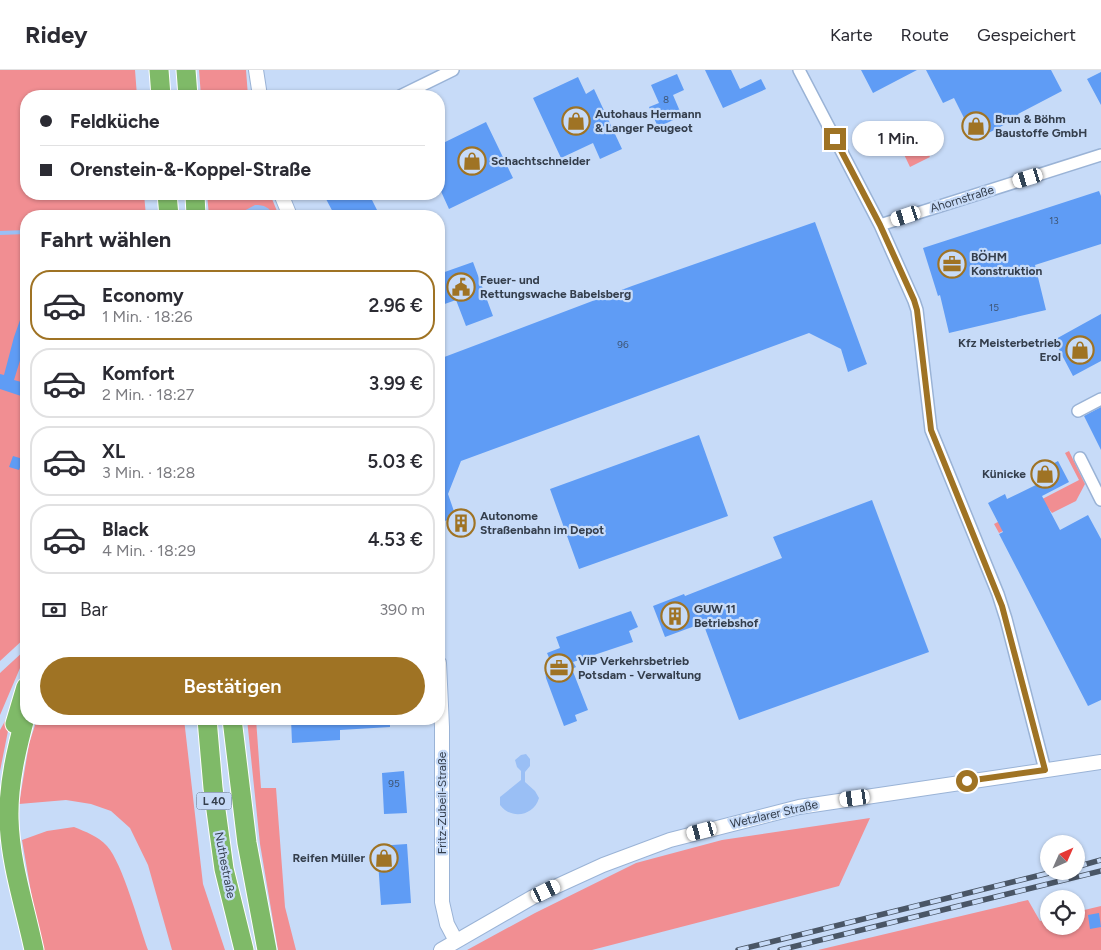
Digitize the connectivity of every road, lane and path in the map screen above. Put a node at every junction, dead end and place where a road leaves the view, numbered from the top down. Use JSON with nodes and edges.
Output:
{"nodes":[{"id":1,"x":159,"y":70,"type":"edge"},
{"id":2,"x":186,"y":70,"type":"edge"},
{"id":3,"x":256,"y":70,"type":"edge"},
{"id":4,"x":453,"y":70,"type":"edge"},
{"id":5,"x":799,"y":70,"type":"edge"},
{"id":6,"x":161,"y":90,"type":"edge"},
{"id":7,"x":188,"y":90,"type":"edge"},
{"id":8,"x":259,"y":90,"type":"edge"},
{"id":9,"x":412,"y":90,"type":"edge"},
{"id":10,"x":1101,"y":155,"type":"edge"},
{"id":11,"x":880,"y":225,"type":"junction"},
{"id":12,"x":1101,"y":399,"type":"edge"},
{"id":13,"x":1078,"y":410,"type":"dead end"},
{"id":14,"x":1080,"y":458,"type":"dead end"},
{"id":15,"x":1101,"y":500,"type":"edge"},
{"id":16,"x":20,"y":708,"type":"edge"},
{"id":17,"x":24,"y":725,"type":"edge"},
{"id":18,"x":206,"y":725,"type":"edge"},
{"id":19,"x":233,"y":725,"type":"edge"},
{"id":20,"x":442,"y":725,"type":"edge"},
{"id":21,"x":1101,"y":762,"type":"edge"},
{"id":22,"x":1045,"y":770,"type":"junction"},
{"id":23,"x":0,"y":802,"type":"edge"},
{"id":24,"x":0,"y":851,"type":"edge"},
{"id":25,"x":456,"y":941,"type":"junction"},
{"id":26,"x":22,"y":950,"type":"edge"},
{"id":27,"x":34,"y":950,"type":"edge"},
{"id":28,"x":244,"y":950,"type":"edge"},
{"id":29,"x":267,"y":950,"type":"edge"},
{"id":30,"x":441,"y":950,"type":"edge"}],
"edges":[{"from":1,"to":6,"type":"highway"},
{"from":2,"to":7,"type":"highway"},
{"from":3,"to":8,"type":"street"},
{"from":4,"to":9,"type":"street"},
{"from":5,"to":11,"type":"street"},
{"from":10,"to":11,"type":"street","name":"Ahornstraße"},
{"from":11,"to":22,"type":"street"},
{"from":12,"to":13,"type":"street"},
{"from":14,"to":15,"type":"street"},
{"from":16,"to":23,"type":"highway"},
{"from":17,"to":27,"type":"highway"},
{"from":18,"to":28,"type":"highway","name":"Nuthestraße","number":"L 40"},
{"from":19,"to":29,"type":"highway","name":"Nuthestraße","number":"L 40"},
{"from":20,"to":25,"type":"street","name":"Fritz-Zubeil-Straße"},
{"from":21,"to":22,"type":"street","name":"Wetzlarer Straße"},
{"from":22,"to":25,"type":"street","name":"Wetzlarer Straße"},
{"from":24,"to":26,"type":"highway"},
{"from":25,"to":30,"type":"street","name":"Wetzlarer Straße"}]}
